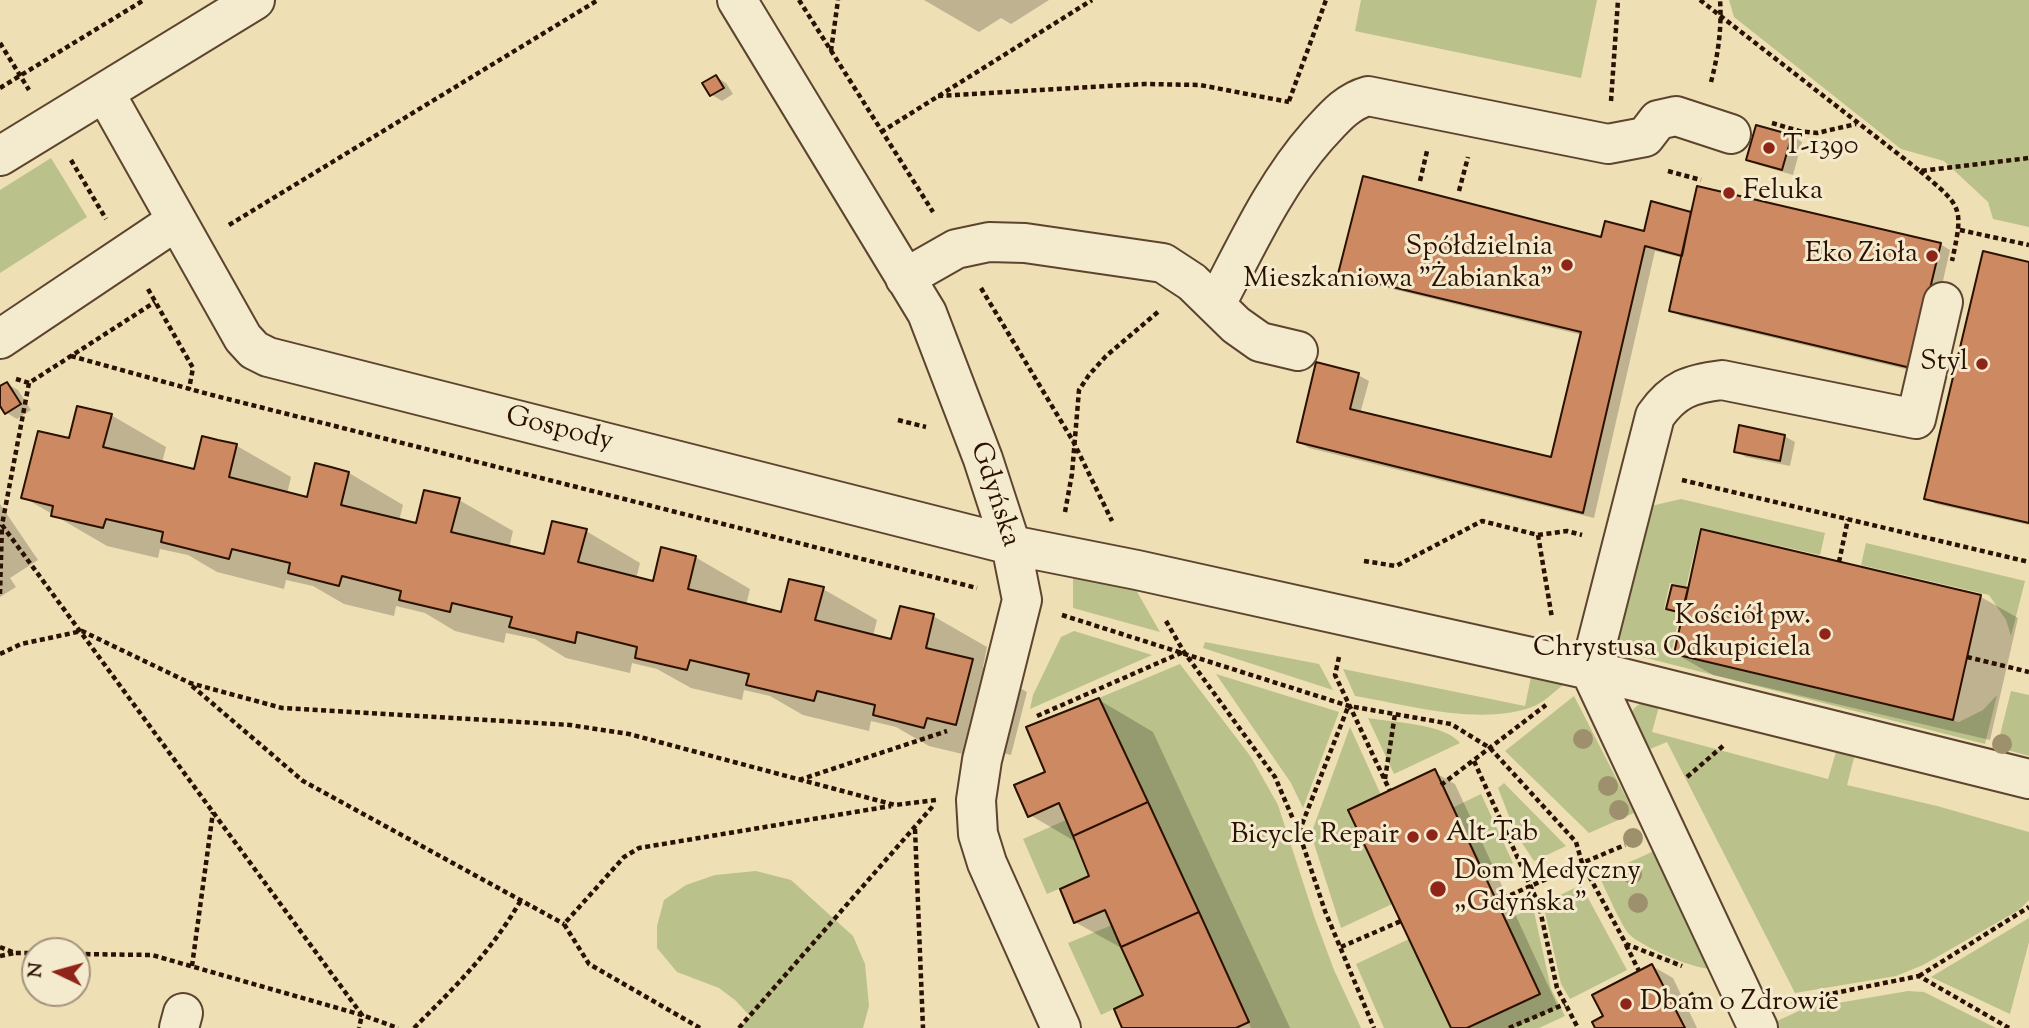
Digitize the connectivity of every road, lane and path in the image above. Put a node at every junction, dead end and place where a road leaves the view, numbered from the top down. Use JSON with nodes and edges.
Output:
{"nodes":[{"id":1,"x":144,"y":0,"type":"edge"},
{"id":2,"x":255,"y":0,"type":"edge"},
{"id":3,"x":598,"y":0,"type":"edge"},
{"id":4,"x":737,"y":0,"type":"edge"},
{"id":5,"x":799,"y":0,"type":"edge"},
{"id":6,"x":838,"y":0,"type":"edge"},
{"id":7,"x":1092,"y":0,"type":"edge"},
{"id":8,"x":1326,"y":0,"type":"edge"},
{"id":9,"x":1700,"y":0,"type":"edge"},
{"id":10,"x":1720,"y":0,"type":"edge"},
{"id":11,"x":1721,"y":17,"type":"junction"},
{"id":12,"x":0,"y":43,"type":"edge"},
{"id":13,"x":831,"y":52,"type":"junction"},
{"id":14,"x":20,"y":76,"type":"junction"},
{"id":15,"x":0,"y":88,"type":"edge"},
{"id":16,"x":105,"y":93,"type":"junction"},
{"id":17,"x":1284,"y":114,"type":"dead end"},
{"id":18,"x":1857,"y":124,"type":"junction"},
{"id":19,"x":50,"y":126,"type":"junction"},
{"id":20,"x":1716,"y":129,"type":"junction"},
{"id":21,"x":881,"y":132,"type":"junction"},
{"id":22,"x":1471,"y":146,"type":"dead end"},
{"id":23,"x":1428,"y":148,"type":"dead end"},
{"id":24,"x":0,"y":156,"type":"edge"},
{"id":25,"x":2029,"y":158,"type":"edge"},
{"id":26,"x":1920,"y":171,"type":"junction"},
{"id":27,"x":1682,"y":174,"type":"dead end"},
{"id":28,"x":1701,"y":180,"type":"dead end"},
{"id":29,"x":1420,"y":181,"type":"dead end"},
{"id":30,"x":1459,"y":191,"type":"dead end"},
{"id":31,"x":184,"y":234,"type":"junction"},
{"id":32,"x":2029,"y":239,"type":"edge"},
{"id":33,"x":2026,"y":245,"type":"edge"},
{"id":34,"x":957,"y":249,"type":"junction"},
{"id":35,"x":127,"y":254,"type":"junction"},
{"id":36,"x":905,"y":278,"type":"junction"},
{"id":37,"x":1204,"y":293,"type":"junction"},
{"id":38,"x":155,"y":302,"type":"junction"},
{"id":39,"x":1943,"y":302,"type":"dead end"},
{"id":40,"x":0,"y":339,"type":"edge"},
{"id":41,"x":1298,"y":351,"type":"dead end"},
{"id":42,"x":71,"y":356,"type":"junction"},
{"id":43,"x":10,"y":376,"type":"dead end"},
{"id":44,"x":29,"y":383,"type":"junction"},
{"id":45,"x":189,"y":389,"type":"junction"},
{"id":46,"x":1073,"y":441,"type":"junction"},
{"id":47,"x":1642,"y":470,"type":"junction"},
{"id":48,"x":1849,"y":519,"type":"junction"},
{"id":49,"x":1,"y":524,"type":"edge"},
{"id":50,"x":1538,"y":535,"type":"junction"},
{"id":51,"x":1594,"y":538,"type":"dead end"},
{"id":52,"x":1011,"y":545,"type":"junction"},
{"id":53,"x":1059,"y":555,"type":"junction"},
{"id":54,"x":1364,"y":561,"type":"dead end"},
{"id":55,"x":1839,"y":562,"type":"dead end"},
{"id":56,"x":2029,"y":562,"type":"edge"},
{"id":57,"x":1137,"y":570,"type":"junction"},
{"id":58,"x":0,"y":594,"type":"edge"},
{"id":59,"x":1022,"y":600,"type":"junction"},
{"id":60,"x":82,"y":631,"type":"junction"},
{"id":61,"x":1184,"y":652,"type":"junction"},
{"id":62,"x":0,"y":654,"type":"edge"},
{"id":63,"x":1967,"y":657,"type":"dead end"},
{"id":64,"x":1575,"y":667,"type":"junction"},
{"id":65,"x":2029,"y":672,"type":"edge"},
{"id":66,"x":190,"y":683,"type":"junction"},
{"id":67,"x":1349,"y":706,"type":"junction"},
{"id":68,"x":1745,"y":709,"type":"junction"},
{"id":69,"x":1395,"y":714,"type":"junction"},
{"id":70,"x":994,"y":716,"type":"junction"},
{"id":71,"x":1490,"y":748,"type":"junction"},
{"id":72,"x":1474,"y":761,"type":"junction"},
{"id":73,"x":2029,"y":779,"type":"edge"},
{"id":74,"x":798,"y":780,"type":"junction"},
{"id":75,"x":1385,"y":780,"type":"junction"},
{"id":76,"x":1441,"y":785,"type":"dead end"},
{"id":77,"x":1390,"y":790,"type":"dead end"},
{"id":78,"x":939,"y":799,"type":"dead end"},
{"id":79,"x":895,"y":805,"type":"junction"},
{"id":80,"x":214,"y":811,"type":"junction"},
{"id":81,"x":1658,"y":814,"type":"junction"},
{"id":82,"x":915,"y":828,"type":"dead end"},
{"id":83,"x":1299,"y":833,"type":"junction"},
{"id":84,"x":1582,"y":863,"type":"junction"},
{"id":85,"x":1530,"y":886,"type":"junction"},
{"id":86,"x":521,"y":900,"type":"junction"},
{"id":87,"x":1495,"y":902,"type":"dead end"},
{"id":88,"x":2029,"y":908,"type":"edge"},
{"id":89,"x":1401,"y":921,"type":"dead end"},
{"id":90,"x":564,"y":924,"type":"junction"},
{"id":91,"x":1626,"y":944,"type":"junction"},
{"id":92,"x":0,"y":947,"type":"edge"},
{"id":93,"x":1341,"y":947,"type":"junction"},
{"id":94,"x":16,"y":953,"type":"junction"},
{"id":95,"x":21,"y":953,"type":"edge"},
{"id":96,"x":91,"y":954,"type":"edge"},
{"id":97,"x":0,"y":956,"type":"edge"},
{"id":98,"x":191,"y":966,"type":"junction"},
{"id":99,"x":1731,"y":970,"type":"junction"},
{"id":100,"x":1639,"y":971,"type":"dead end"},
{"id":101,"x":1919,"y":976,"type":"junction"},
{"id":102,"x":1565,"y":1004,"type":"junction"},
{"id":103,"x":362,"y":1015,"type":"junction"},
{"id":104,"x":181,"y":1020,"type":"edge"},
{"id":105,"x":1756,"y":1024,"type":"edge"},
{"id":106,"x":359,"y":1028,"type":"edge"},
{"id":107,"x":398,"y":1028,"type":"edge"},
{"id":108,"x":414,"y":1028,"type":"edge"},
{"id":109,"x":700,"y":1028,"type":"edge"},
{"id":110,"x":923,"y":1028,"type":"edge"},
{"id":111,"x":1061,"y":1028,"type":"edge"},
{"id":112,"x":1374,"y":1028,"type":"edge"},
{"id":113,"x":1508,"y":1028,"type":"edge"},
{"id":114,"x":1578,"y":1028,"type":"edge"},
{"id":115,"x":2009,"y":1028,"type":"edge"}],
"edges":[{"from":1,"to":14,"type":"path"},
{"from":2,"to":16,"type":"street"},
{"from":3,"to":31,"type":"path"},
{"from":4,"to":36,"type":"street","name":"Gdyńska"},
{"from":5,"to":13,"type":"path"},
{"from":6,"to":13,"type":"path"},
{"from":7,"to":21,"type":"path"},
{"from":8,"to":17,"type":"path"},
{"from":9,"to":11,"type":"path"},
{"from":10,"to":11,"type":"path"},
{"from":11,"to":18,"type":"path"},
{"from":11,"to":20,"type":"path"},
{"from":12,"to":14,"type":"path"},
{"from":13,"to":21,"type":"path"},
{"from":14,"to":15,"type":"path"},
{"from":14,"to":19,"type":"path"},
{"from":16,"to":19,"type":"street"},
{"from":16,"to":31,"type":"street","name":"Gospody"},
{"from":18,"to":20,"type":"path"},
{"from":18,"to":26,"type":"path"},
{"from":19,"to":24,"type":"street"},
{"from":19,"to":35,"type":"path"},
{"from":20,"to":37,"type":"street"},
{"from":21,"to":34,"type":"path"},
{"from":22,"to":30,"type":"path"},
{"from":23,"to":29,"type":"path"},
{"from":25,"to":26,"type":"path"},
{"from":26,"to":33,"type":"path"},
{"from":27,"to":28,"type":"path"},
{"from":31,"to":35,"type":"street"},
{"from":31,"to":52,"type":"street","name":"Gospody"},
{"from":32,"to":33,"type":"path"},
{"from":34,"to":36,"type":"street"},
{"from":34,"to":37,"type":"street"},
{"from":34,"to":46,"type":"path"},
{"from":35,"to":38,"type":"path"},
{"from":35,"to":40,"type":"street"},
{"from":36,"to":52,"type":"street","name":"Gdyńska"},
{"from":37,"to":41,"type":"street"},
{"from":37,"to":46,"type":"path"},
{"from":38,"to":42,"type":"path"},
{"from":38,"to":45,"type":"path"},
{"from":39,"to":47,"type":"street"},
{"from":42,"to":44,"type":"path"},
{"from":42,"to":45,"type":"path"},
{"from":43,"to":44,"type":"path"},
{"from":44,"to":49,"type":"path"},
{"from":45,"to":59,"type":"path"},
{"from":46,"to":53,"type":"path"},
{"from":46,"to":57,"type":"path"},
{"from":47,"to":48,"type":"path"},
{"from":47,"to":64,"type":"street"},
{"from":48,"to":55,"type":"path"},
{"from":48,"to":56,"type":"path"},
{"from":49,"to":58,"type":"path"},
{"from":49,"to":60,"type":"path"},
{"from":50,"to":51,"type":"path"},
{"from":50,"to":54,"type":"path"},
{"from":50,"to":64,"type":"path"},
{"from":52,"to":53,"type":"street","name":"Gospody"},
{"from":52,"to":59,"type":"street","name":"Gdyńska"},
{"from":53,"to":57,"type":"street","name":"Gospody"},
{"from":57,"to":61,"type":"path"},
{"from":57,"to":64,"type":"street","name":"Gospody"},
{"from":59,"to":61,"type":"path"},
{"from":59,"to":70,"type":"street","name":"Gdyńska"},
{"from":60,"to":62,"type":"path"},
{"from":60,"to":66,"type":"path"},
{"from":60,"to":80,"type":"path"},
{"from":61,"to":67,"type":"path"},
{"from":61,"to":83,"type":"path"},
{"from":63,"to":65,"type":"path"},
{"from":64,"to":68,"type":"street","name":"Gospody"},
{"from":64,"to":71,"type":"path"},
{"from":64,"to":81,"type":"street"},
{"from":66,"to":74,"type":"path"},
{"from":66,"to":86,"type":"path"},
{"from":67,"to":69,"type":"path"},
{"from":67,"to":75,"type":"path"},
{"from":67,"to":83,"type":"path"},
{"from":68,"to":73,"type":"street","name":"Gospody"},
{"from":68,"to":81,"type":"path"},
{"from":69,"to":71,"type":"path"},
{"from":69,"to":75,"type":"path"},
{"from":70,"to":74,"type":"path"},
{"from":70,"to":111,"type":"street","name":"Gdyńska"},
{"from":71,"to":72,"type":"path"},
{"from":71,"to":84,"type":"path"},
{"from":72,"to":76,"type":"path"},
{"from":72,"to":85,"type":"path"},
{"from":74,"to":79,"type":"path"},
{"from":75,"to":77,"type":"path"},
{"from":78,"to":79,"type":"path"},
{"from":79,"to":90,"type":"path"},
{"from":80,"to":98,"type":"path"},
{"from":80,"to":103,"type":"path"},
{"from":81,"to":84,"type":"path"},
{"from":81,"to":99,"type":"street"},
{"from":82,"to":110,"type":"path"},
{"from":83,"to":93,"type":"path"},
{"from":84,"to":85,"type":"path"},
{"from":84,"to":91,"type":"path"},
{"from":85,"to":87,"type":"path"},
{"from":85,"to":102,"type":"path"},
{"from":86,"to":90,"type":"path"},
{"from":86,"to":108,"type":"path"},
{"from":88,"to":101,"type":"path"},
{"from":89,"to":93,"type":"path"},
{"from":90,"to":109,"type":"path"},
{"from":91,"to":99,"type":"path"},
{"from":91,"to":100,"type":"path"},
{"from":92,"to":94,"type":"path"},
{"from":93,"to":112,"type":"path"},
{"from":94,"to":95,"type":"path"},
{"from":94,"to":97,"type":"path"},
{"from":96,"to":98,"type":"path"},
{"from":98,"to":103,"type":"path"},
{"from":98,"to":104,"type":"path"},
{"from":99,"to":105,"type":"street"},
{"from":101,"to":105,"type":"path"},
{"from":101,"to":115,"type":"path"},
{"from":102,"to":113,"type":"path"},
{"from":102,"to":114,"type":"path"},
{"from":103,"to":106,"type":"path"},
{"from":103,"to":107,"type":"path"}]}
